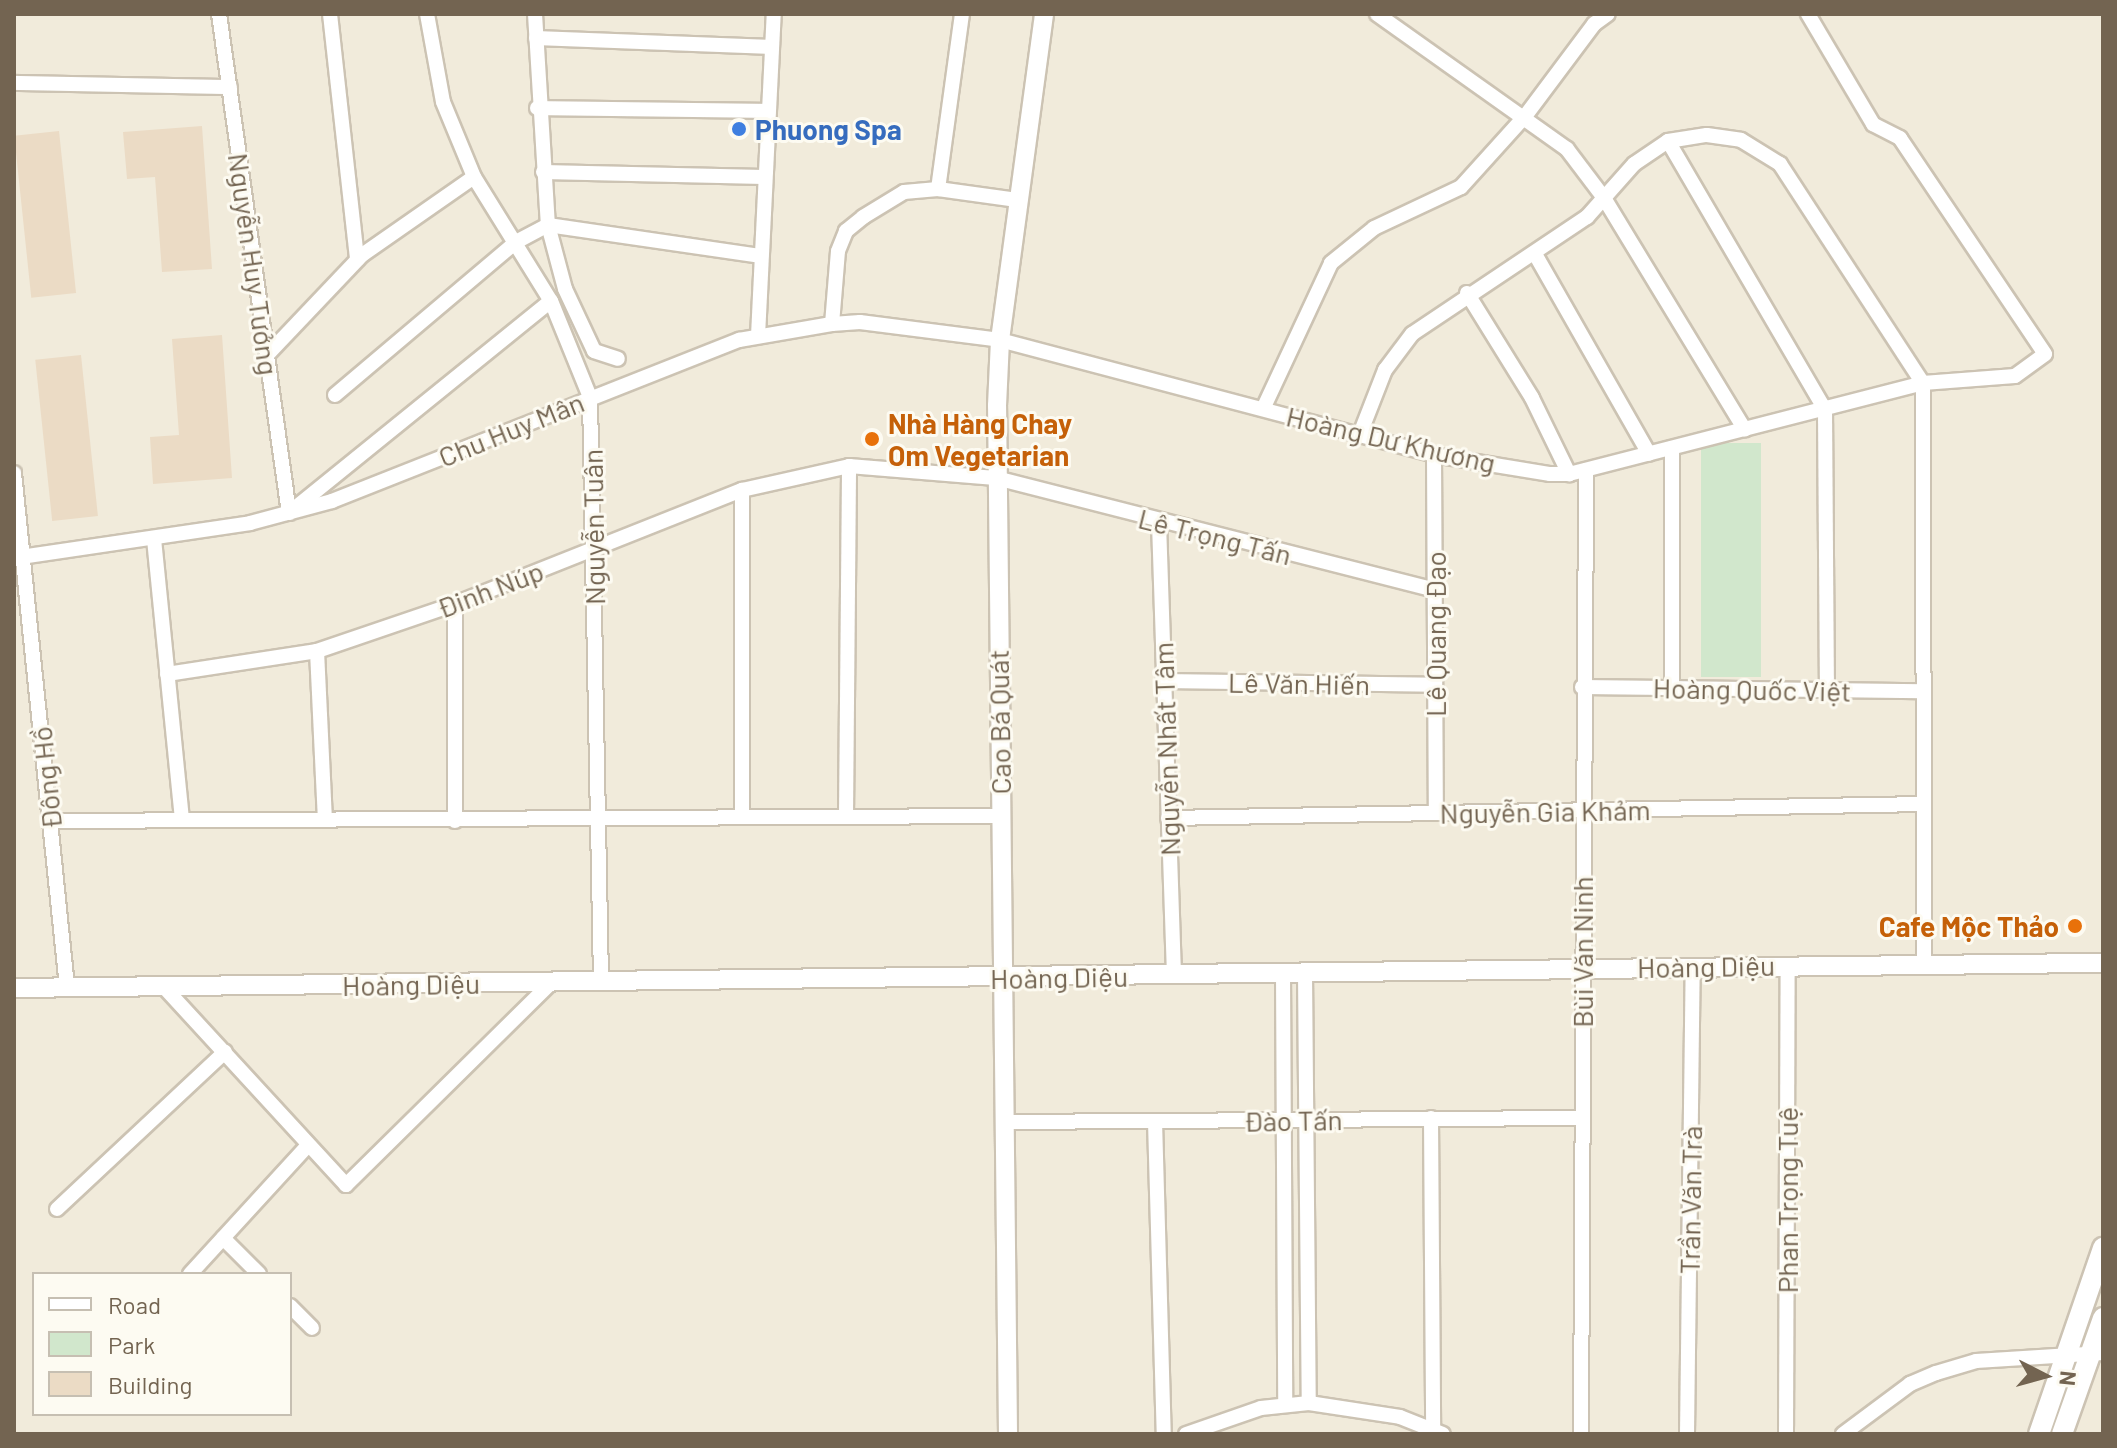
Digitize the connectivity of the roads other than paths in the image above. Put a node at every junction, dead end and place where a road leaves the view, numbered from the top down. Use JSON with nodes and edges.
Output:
{"nodes":[{"id":1,"x":219,"y":14,"type":"edge"},
{"id":2,"x":330,"y":14,"type":"edge"},
{"id":3,"x":427,"y":14,"type":"edge"},
{"id":4,"x":535,"y":14,"type":"edge"},
{"id":5,"x":774,"y":14,"type":"edge"},
{"id":6,"x":962,"y":14,"type":"edge"},
{"id":7,"x":1044,"y":14,"type":"edge"},
{"id":8,"x":1377,"y":14,"type":"edge"},
{"id":9,"x":1608,"y":14,"type":"edge"},
{"id":10,"x":1808,"y":14,"type":"edge"},
{"id":11,"x":536,"y":38,"type":"junction"},
{"id":12,"x":772,"y":47,"type":"junction"},
{"id":13,"x":14,"y":83,"type":"edge"},
{"id":14,"x":230,"y":87,"type":"junction"},
{"id":15,"x":537,"y":108,"type":"junction"},
{"id":16,"x":768,"y":111,"type":"junction"},
{"id":17,"x":1526,"y":115,"type":"junction"},
{"id":18,"x":1668,"y":141,"type":"junction"},
{"id":19,"x":543,"y":172,"type":"junction"},
{"id":20,"x":474,"y":177,"type":"junction"},
{"id":21,"x":764,"y":177,"type":"junction"},
{"id":22,"x":938,"y":189,"type":"junction"},
{"id":23,"x":1604,"y":198,"type":"junction"},
{"id":24,"x":1017,"y":200,"type":"junction"},
{"id":25,"x":548,"y":225,"type":"junction"},
{"id":26,"x":516,"y":242,"type":"junction"},
{"id":27,"x":1535,"y":254,"type":"junction"},
{"id":28,"x":760,"y":256,"type":"junction"},
{"id":29,"x":357,"y":260,"type":"junction"},
{"id":30,"x":1467,"y":293,"type":"junction"},
{"id":31,"x":551,"y":301,"type":"junction"},
{"id":32,"x":832,"y":324,"type":"junction"},
{"id":33,"x":758,"y":336,"type":"junction"},
{"id":34,"x":1000,"y":340,"type":"junction"},
{"id":35,"x":267,"y":355,"type":"junction"},
{"id":36,"x":618,"y":359,"type":"dead end"},
{"id":37,"x":1923,"y":383,"type":"junction"},
{"id":38,"x":335,"y":395,"type":"dead end"},
{"id":39,"x":590,"y":397,"type":"junction"},
{"id":40,"x":1263,"y":409,"type":"junction"},
{"id":41,"x":1825,"y":410,"type":"junction"},
{"id":42,"x":1745,"y":430,"type":"junction"},
{"id":43,"x":1360,"y":434,"type":"junction"},
{"id":44,"x":1672,"y":448,"type":"junction"},
{"id":45,"x":1649,"y":454,"type":"junction"},
{"id":46,"x":1434,"y":455,"type":"junction"},
{"id":47,"x":849,"y":466,"type":"junction"},
{"id":48,"x":1586,"y":470,"type":"junction"},
{"id":49,"x":14,"y":473,"type":"edge"},
{"id":50,"x":1569,"y":474,"type":"junction"},
{"id":51,"x":996,"y":478,"type":"junction"},
{"id":52,"x":742,"y":490,"type":"junction"},
{"id":53,"x":289,"y":513,"type":"junction"},
{"id":54,"x":1159,"y":523,"type":"junction"},
{"id":55,"x":154,"y":539,"type":"junction"},
{"id":56,"x":595,"y":550,"type":"junction"},
{"id":57,"x":18,"y":558,"type":"edge"},
{"id":58,"x":1435,"y":590,"type":"junction"},
{"id":59,"x":455,"y":604,"type":"junction"},
{"id":60,"x":317,"y":651,"type":"junction"},
{"id":61,"x":167,"y":674,"type":"junction"},
{"id":62,"x":1163,"y":681,"type":"junction"},
{"id":63,"x":1435,"y":685,"type":"junction"},
{"id":64,"x":1582,"y":687,"type":"junction"},
{"id":65,"x":1672,"y":688,"type":"junction"},
{"id":66,"x":1827,"y":690,"type":"junction"},
{"id":67,"x":1922,"y":691,"type":"junction"},
{"id":68,"x":1922,"y":804,"type":"junction"},
{"id":69,"x":1582,"y":810,"type":"junction"},
{"id":70,"x":1436,"y":813,"type":"junction"},
{"id":71,"x":846,"y":816,"type":"junction"},
{"id":72,"x":1000,"y":816,"type":"junction"},
{"id":73,"x":742,"y":817,"type":"junction"},
{"id":74,"x":598,"y":818,"type":"junction"},
{"id":75,"x":1168,"y":818,"type":"junction"},
{"id":76,"x":182,"y":819,"type":"junction"},
{"id":77,"x":325,"y":819,"type":"junction"},
{"id":78,"x":50,"y":821,"type":"junction"},
{"id":79,"x":455,"y":821,"type":"junction"},
{"id":80,"x":1924,"y":963,"type":"junction"},
{"id":81,"x":2103,"y":963,"type":"edge"},
{"id":82,"x":1788,"y":965,"type":"junction"},
{"id":83,"x":1693,"y":967,"type":"junction"},
{"id":84,"x":1582,"y":968,"type":"junction"},
{"id":85,"x":1283,"y":973,"type":"junction"},
{"id":86,"x":1305,"y":973,"type":"junction"},
{"id":87,"x":1174,"y":975,"type":"junction"},
{"id":88,"x":1002,"y":978,"type":"junction"},
{"id":89,"x":601,"y":982,"type":"junction"},
{"id":90,"x":551,"y":983,"type":"junction"},
{"id":91,"x":67,"y":987,"type":"junction"},
{"id":92,"x":164,"y":987,"type":"junction"},
{"id":93,"x":14,"y":988,"type":"edge"},
{"id":94,"x":225,"y":1052,"type":"junction"},
{"id":95,"x":1431,"y":1118,"type":"junction"},
{"id":96,"x":1582,"y":1118,"type":"junction"},
{"id":97,"x":1283,"y":1120,"type":"junction"},
{"id":98,"x":1306,"y":1120,"type":"junction"},
{"id":99,"x":1155,"y":1121,"type":"junction"},
{"id":100,"x":1004,"y":1122,"type":"junction"},
{"id":101,"x":308,"y":1145,"type":"junction"},
{"id":102,"x":57,"y":1209,"type":"dead end"},
{"id":103,"x":223,"y":1238,"type":"junction"},
{"id":104,"x":2103,"y":1248,"type":"edge"},
{"id":105,"x":192,"y":1272,"type":"edge"},
{"id":106,"x":257,"y":1272,"type":"edge"},
{"id":107,"x":292,"y":1308,"type":"edge"},
{"id":108,"x":2103,"y":1318,"type":"edge"},
{"id":109,"x":312,"y":1328,"type":"dead end"},
{"id":110,"x":2097,"y":1353,"type":"edge"},
{"id":111,"x":2066,"y":1356,"type":"junction"},
{"id":112,"x":1309,"y":1403,"type":"junction"},
{"id":113,"x":1285,"y":1405,"type":"junction"},
{"id":114,"x":1438,"y":1431,"type":"edge"},
{"id":115,"x":1008,"y":1434,"type":"edge"},
{"id":116,"x":1164,"y":1434,"type":"edge"},
{"id":117,"x":1186,"y":1434,"type":"edge"},
{"id":118,"x":1581,"y":1434,"type":"edge"},
{"id":119,"x":1687,"y":1434,"type":"edge"},
{"id":120,"x":1786,"y":1434,"type":"edge"},
{"id":121,"x":1843,"y":1434,"type":"edge"},
{"id":122,"x":2039,"y":1434,"type":"edge"},
{"id":123,"x":2062,"y":1434,"type":"edge"}],
"edges":[{"from":1,"to":14,"type":"street","name":"Nguyễn Huy Tưởng"},
{"from":2,"to":29,"type":"street"},
{"from":3,"to":20,"type":"street","name":"Nguyễn Tuân"},
{"from":4,"to":11,"type":"street"},
{"from":5,"to":12,"type":"street"},
{"from":6,"to":22,"type":"street"},
{"from":7,"to":24,"type":"street","name":"Cao Bá Quát"},
{"from":8,"to":17,"type":"street"},
{"from":9,"to":17,"type":"street"},
{"from":10,"to":37,"type":"street","name":"Hoàng Dư Khương"},
{"from":11,"to":12,"type":"street"},
{"from":11,"to":15,"type":"street"},
{"from":12,"to":16,"type":"street"},
{"from":13,"to":14,"type":"street"},
{"from":14,"to":35,"type":"street","name":"Nguyễn Huy Tưởng"},
{"from":15,"to":16,"type":"street"},
{"from":15,"to":19,"type":"street"},
{"from":16,"to":21,"type":"street"},
{"from":17,"to":23,"type":"street"},
{"from":17,"to":40,"type":"street"},
{"from":18,"to":23,"type":"street"},
{"from":18,"to":37,"type":"street"},
{"from":18,"to":41,"type":"street"},
{"from":19,"to":21,"type":"street"},
{"from":19,"to":25,"type":"street"},
{"from":20,"to":26,"type":"street","name":"Nguyễn Tuân"},
{"from":20,"to":29,"type":"street"},
{"from":21,"to":28,"type":"street"},
{"from":22,"to":24,"type":"street"},
{"from":22,"to":32,"type":"street"},
{"from":23,"to":27,"type":"street"},
{"from":23,"to":42,"type":"street"},
{"from":24,"to":34,"type":"street","name":"Cao Bá Quát"},
{"from":25,"to":26,"type":"street"},
{"from":25,"to":28,"type":"street"},
{"from":25,"to":36,"type":"street"},
{"from":26,"to":31,"type":"street","name":"Nguyễn Tuân"},
{"from":26,"to":38,"type":"street"},
{"from":27,"to":30,"type":"street"},
{"from":27,"to":45,"type":"street"},
{"from":28,"to":33,"type":"street"},
{"from":29,"to":35,"type":"street"},
{"from":30,"to":43,"type":"street"},
{"from":30,"to":50,"type":"street"},
{"from":31,"to":39,"type":"street","name":"Nguyễn Tuân"},
{"from":31,"to":53,"type":"street"},
{"from":32,"to":33,"type":"street","name":"Chu Huy Mân"},
{"from":32,"to":34,"type":"street","name":"Chu Huy Mân"},
{"from":33,"to":39,"type":"street","name":"Chu Huy Mân"},
{"from":34,"to":40,"type":"street","name":"Hoàng Dư Khương"},
{"from":34,"to":51,"type":"street","name":"Cao Bá Quát"},
{"from":35,"to":53,"type":"street","name":"Nguyễn Huy Tưởng"},
{"from":37,"to":41,"type":"street","name":"Hoàng Dư Khương"},
{"from":37,"to":67,"type":"street"},
{"from":39,"to":53,"type":"street","name":"Chu Huy Mân"},
{"from":39,"to":56,"type":"street","name":"Nguyễn Tuân"},
{"from":40,"to":43,"type":"street","name":"Hoàng Dư Khương"},
{"from":41,"to":42,"type":"street","name":"Hoàng Dư Khương"},
{"from":41,"to":66,"type":"street"},
{"from":42,"to":44,"type":"street","name":"Hoàng Dư Khương"},
{"from":43,"to":46,"type":"street","name":"Hoàng Dư Khương"},
{"from":44,"to":45,"type":"street","name":"Hoàng Dư Khương"},
{"from":44,"to":65,"type":"street"},
{"from":45,"to":48,"type":"street","name":"Hoàng Dư Khương"},
{"from":46,"to":50,"type":"street","name":"Hoàng Dư Khương"},
{"from":46,"to":58,"type":"street","name":"Lê Quang Đạo"},
{"from":47,"to":51,"type":"street","name":"Đinh Núp"},
{"from":47,"to":52,"type":"street","name":"Đinh Núp"},
{"from":47,"to":71,"type":"street"},
{"from":48,"to":50,"type":"street","name":"Hoàng Dư Khương"},
{"from":48,"to":64,"type":"street","name":"Bùi Văn Ninh"},
{"from":49,"to":57,"type":"street","name":"Đông Hồ"},
{"from":51,"to":54,"type":"street","name":"Lê Trọng Tấn"},
{"from":51,"to":72,"type":"street","name":"Cao Bá Quát"},
{"from":52,"to":56,"type":"street","name":"Đinh Núp"},
{"from":52,"to":73,"type":"street"},
{"from":53,"to":55,"type":"street","name":"Chu Huy Mân"},
{"from":54,"to":58,"type":"street","name":"Lê Trọng Tấn"},
{"from":54,"to":62,"type":"street","name":"Nguyễn Nhất Tâm"},
{"from":55,"to":57,"type":"street","name":"Chu Huy Mân"},
{"from":55,"to":61,"type":"street"},
{"from":56,"to":59,"type":"street","name":"Đinh Núp"},
{"from":56,"to":74,"type":"street","name":"Nguyễn Tuân"},
{"from":57,"to":78,"type":"street","name":"Đông Hồ"},
{"from":58,"to":63,"type":"street","name":"Lê Quang Đạo"},
{"from":59,"to":60,"type":"street","name":"Đinh Núp"},
{"from":59,"to":79,"type":"street"},
{"from":60,"to":61,"type":"street","name":"Đinh Núp"},
{"from":60,"to":77,"type":"street"},
{"from":61,"to":76,"type":"street"},
{"from":62,"to":63,"type":"street","name":"Lê Văn Hiến"},
{"from":62,"to":75,"type":"street","name":"Nguyễn Nhất Tâm"},
{"from":63,"to":70,"type":"street","name":"Lê Quang Đạo"},
{"from":64,"to":65,"type":"street","name":"Hoàng Quốc Việt"},
{"from":64,"to":69,"type":"street","name":"Bùi Văn Ninh"},
{"from":65,"to":66,"type":"street","name":"Hoàng Quốc Việt"},
{"from":66,"to":67,"type":"street","name":"Hoàng Quốc Việt"},
{"from":67,"to":68,"type":"street"},
{"from":68,"to":69,"type":"street","name":"Nguyễn Gia Khảm"},
{"from":68,"to":80,"type":"street"},
{"from":69,"to":70,"type":"street","name":"Nguyễn Gia Khảm"},
{"from":69,"to":84,"type":"street","name":"Bùi Văn Ninh"},
{"from":70,"to":75,"type":"street","name":"Nguyễn Gia Khảm"},
{"from":71,"to":72,"type":"street"},
{"from":71,"to":73,"type":"street"},
{"from":72,"to":88,"type":"street","name":"Cao Bá Quát"},
{"from":73,"to":74,"type":"street"},
{"from":74,"to":79,"type":"street"},
{"from":74,"to":89,"type":"street","name":"Nguyễn Tuân"},
{"from":75,"to":87,"type":"street","name":"Nguyễn Nhất Tâm"},
{"from":76,"to":77,"type":"street"},
{"from":76,"to":78,"type":"street"},
{"from":77,"to":79,"type":"street"},
{"from":78,"to":91,"type":"street","name":"Đông Hồ"},
{"from":80,"to":81,"type":"street","name":"Hoàng Diệu"},
{"from":80,"to":82,"type":"street","name":"Hoàng Diệu"},
{"from":82,"to":83,"type":"street","name":"Hoàng Diệu"},
{"from":82,"to":120,"type":"street","name":"Phan Trọng Tuệ"},
{"from":83,"to":84,"type":"street","name":"Hoàng Diệu"},
{"from":83,"to":119,"type":"street","name":"Trần Văn Trà"},
{"from":84,"to":86,"type":"street","name":"Hoàng Diệu"},
{"from":84,"to":96,"type":"street","name":"Bùi Văn Ninh"},
{"from":85,"to":86,"type":"street","name":"Hoàng Diệu"},
{"from":85,"to":87,"type":"street","name":"Hoàng Diệu"},
{"from":85,"to":97,"type":"street"},
{"from":86,"to":98,"type":"street"},
{"from":87,"to":88,"type":"street","name":"Hoàng Diệu"},
{"from":88,"to":89,"type":"street","name":"Hoàng Diệu"},
{"from":88,"to":100,"type":"street","name":"Cao Bá Quát"},
{"from":89,"to":90,"type":"street","name":"Hoàng Diệu"},
{"from":90,"to":92,"type":"street","name":"Hoàng Diệu"},
{"from":90,"to":101,"type":"street"},
{"from":91,"to":92,"type":"street","name":"Hoàng Diệu"},
{"from":91,"to":93,"type":"street","name":"Hoàng Diệu"},
{"from":92,"to":94,"type":"street"},
{"from":94,"to":101,"type":"street"},
{"from":94,"to":102,"type":"street"},
{"from":95,"to":96,"type":"street","name":"Đào Tấn"},
{"from":95,"to":98,"type":"street","name":"Đào Tấn"},
{"from":95,"to":114,"type":"street"},
{"from":96,"to":118,"type":"street","name":"Bùi Văn Ninh"},
{"from":97,"to":98,"type":"street","name":"Đào Tấn"},
{"from":97,"to":99,"type":"street","name":"Đào Tấn"},
{"from":97,"to":113,"type":"street"},
{"from":98,"to":112,"type":"street"},
{"from":99,"to":100,"type":"street","name":"Đào Tấn"},
{"from":99,"to":116,"type":"street"},
{"from":100,"to":115,"type":"street","name":"Cao Bá Quát"},
{"from":101,"to":103,"type":"street"},
{"from":103,"to":105,"type":"street"},
{"from":103,"to":106,"type":"street"},
{"from":104,"to":111,"type":"main road"},
{"from":107,"to":109,"type":"street"},
{"from":108,"to":110,"type":"main road"},
{"from":110,"to":111,"type":"street"},
{"from":110,"to":123,"type":"main road"},
{"from":111,"to":121,"type":"street"},
{"from":111,"to":122,"type":"main road"},
{"from":112,"to":113,"type":"street"},
{"from":112,"to":114,"type":"street"},
{"from":113,"to":117,"type":"street"}]}
